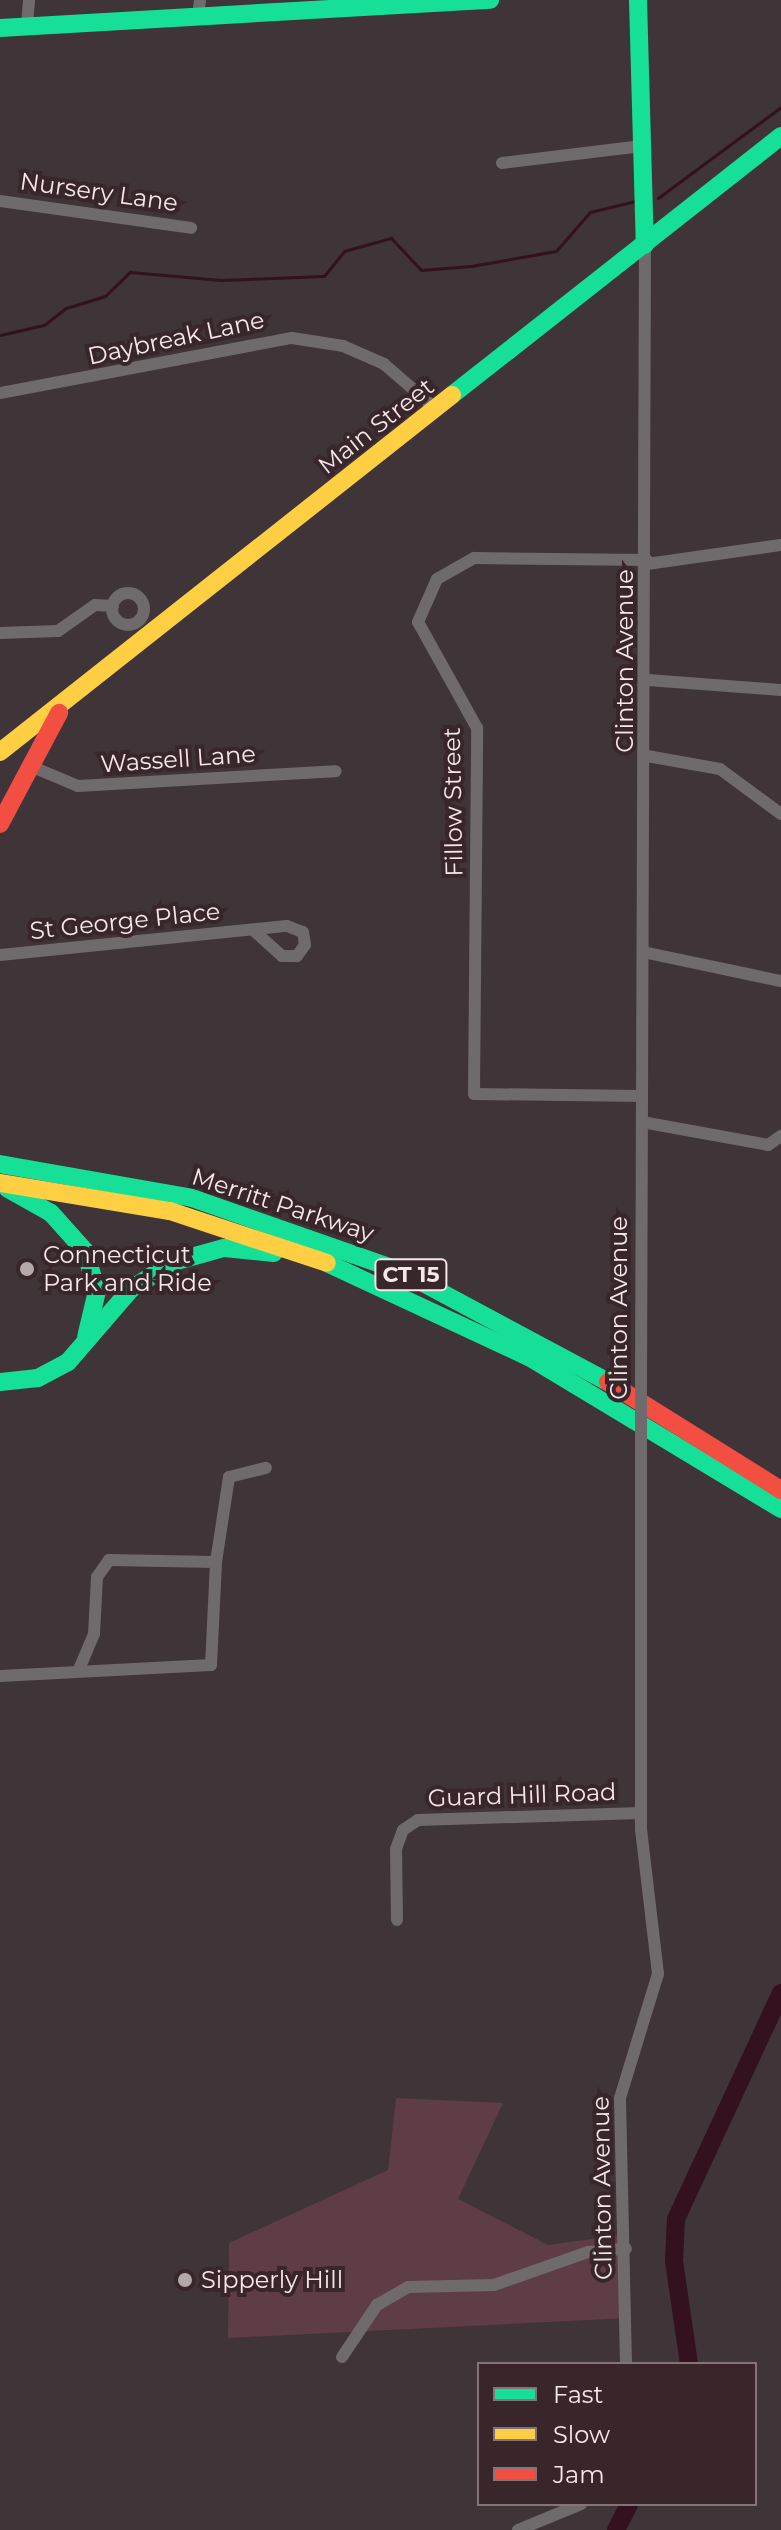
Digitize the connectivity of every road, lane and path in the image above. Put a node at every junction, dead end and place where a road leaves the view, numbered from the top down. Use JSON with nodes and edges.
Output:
{"nodes":[{"id":1,"x":29,"y":0,"type":"edge"},
{"id":2,"x":490,"y":0,"type":"edge"},
{"id":3,"x":638,"y":0,"type":"edge"},
{"id":4,"x":394,"y":4,"type":"edge"},
{"id":5,"x":199,"y":8,"type":"edge"},
{"id":6,"x":27,"y":24,"type":"junction"},
{"id":7,"x":0,"y":28,"type":"edge"},
{"id":8,"x":781,"y":136,"type":"edge"},
{"id":9,"x":642,"y":146,"type":"junction"},
{"id":10,"x":502,"y":163,"type":"dead end"},
{"id":11,"x":0,"y":201,"type":"edge"},
{"id":12,"x":191,"y":228,"type":"dead end"},
{"id":13,"x":645,"y":245,"type":"junction"},
{"id":14,"x":0,"y":393,"type":"edge"},
{"id":15,"x":436,"y":409,"type":"junction"},
{"id":16,"x":781,"y":545,"type":"edge"},
{"id":17,"x":647,"y":562,"type":"junction"},
{"id":18,"x":113,"y":606,"type":"dead end"},
{"id":19,"x":0,"y":633,"type":"edge"},
{"id":20,"x":648,"y":680,"type":"junction"},
{"id":21,"x":781,"y":690,"type":"edge"},
{"id":22,"x":65,"y":703,"type":"junction"},
{"id":23,"x":0,"y":752,"type":"edge"},
{"id":24,"x":647,"y":756,"type":"junction"},
{"id":25,"x":28,"y":765,"type":"junction"},
{"id":26,"x":336,"y":771,"type":"dead end"},
{"id":27,"x":781,"y":814,"type":"edge"},
{"id":28,"x":0,"y":824,"type":"edge"},
{"id":29,"x":255,"y":932,"type":"dead end"},
{"id":30,"x":643,"y":952,"type":"junction"},
{"id":31,"x":0,"y":955,"type":"edge"},
{"id":32,"x":781,"y":981,"type":"edge"},
{"id":33,"x":642,"y":1096,"type":"junction"},
{"id":34,"x":642,"y":1122,"type":"junction"},
{"id":35,"x":781,"y":1136,"type":"edge"},
{"id":36,"x":0,"y":1164,"type":"edge"},
{"id":37,"x":0,"y":1184,"type":"edge"},
{"id":38,"x":417,"y":1299,"type":"junction"},
{"id":39,"x":81,"y":1348,"type":"junction"},
{"id":40,"x":0,"y":1382,"type":"edge"},
{"id":41,"x":266,"y":1468,"type":"dead end"},
{"id":42,"x":781,"y":1490,"type":"edge"},
{"id":43,"x":781,"y":1509,"type":"edge"},
{"id":44,"x":216,"y":1562,"type":"junction"},
{"id":45,"x":79,"y":1670,"type":"junction"},
{"id":46,"x":0,"y":1676,"type":"edge"},
{"id":47,"x":641,"y":1813,"type":"junction"},
{"id":48,"x":397,"y":1920,"type":"dead end"},
{"id":49,"x":626,"y":2249,"type":"junction"},
{"id":50,"x":342,"y":2357,"type":"dead end"},
{"id":51,"x":626,"y":2362,"type":"edge"},
{"id":52,"x":576,"y":2506,"type":"edge"},
{"id":53,"x":518,"y":2530,"type":"edge"}],
"edges":[{"from":1,"to":6,"type":"street"},
{"from":2,"to":4,"type":"main road"},
{"from":3,"to":9,"type":"main road"},
{"from":4,"to":5,"type":"main road"},
{"from":5,"to":6,"type":"main road"},
{"from":6,"to":7,"type":"main road"},
{"from":8,"to":13,"type":"main road","name":"Main Street"},
{"from":9,"to":10,"type":"street"},
{"from":9,"to":13,"type":"main road"},
{"from":11,"to":12,"type":"street","name":"Nursery Lane"},
{"from":13,"to":15,"type":"main road","name":"Main Street"},
{"from":13,"to":17,"type":"street","name":"Clinton Avenue"},
{"from":14,"to":15,"type":"street","name":"Daybreak Lane"},
{"from":15,"to":22,"type":"main road","name":"Main Street"},
{"from":16,"to":17,"type":"street"},
{"from":17,"to":20,"type":"street","name":"Clinton Avenue"},
{"from":17,"to":33,"type":"street","name":"Fillow Street"},
{"from":18,"to":19,"type":"street"},
{"from":20,"to":21,"type":"street"},
{"from":20,"to":24,"type":"street","name":"Clinton Avenue"},
{"from":22,"to":23,"type":"main road","name":"Main Street"},
{"from":22,"to":25,"type":"main road"},
{"from":24,"to":27,"type":"street"},
{"from":24,"to":30,"type":"street","name":"Clinton Avenue"},
{"from":25,"to":26,"type":"street","name":"Wassell Lane"},
{"from":25,"to":28,"type":"main road"},
{"from":29,"to":31,"type":"street","name":"St George Place"},
{"from":30,"to":32,"type":"street"},
{"from":30,"to":33,"type":"street","name":"Clinton Avenue"},
{"from":33,"to":34,"type":"street","name":"Clinton Avenue"},
{"from":34,"to":35,"type":"street"},
{"from":34,"to":47,"type":"street","name":"Clinton Avenue","bridge":true},
{"from":36,"to":42,"type":"main road","name":"Merritt Parkway","number":"CT 15"},
{"from":37,"to":38,"type":"main road","name":"Merritt Parkway","number":"CT 15"},
{"from":37,"to":39,"type":"main road"},
{"from":38,"to":39,"type":"main road"},
{"from":38,"to":43,"type":"main road","name":"Merritt Parkway","number":"CT 15"},
{"from":39,"to":40,"type":"main road"},
{"from":41,"to":44,"type":"street"},
{"from":44,"to":45,"type":"street"},
{"from":44,"to":45,"type":"street"},
{"from":45,"to":46,"type":"street"},
{"from":47,"to":48,"type":"street","name":"Guard Hill Road"},
{"from":47,"to":49,"type":"street","name":"Clinton Avenue"},
{"from":49,"to":50,"type":"street"},
{"from":49,"to":51,"type":"street","name":"Clinton Avenue"},
{"from":52,"to":53,"type":"street"}]}
